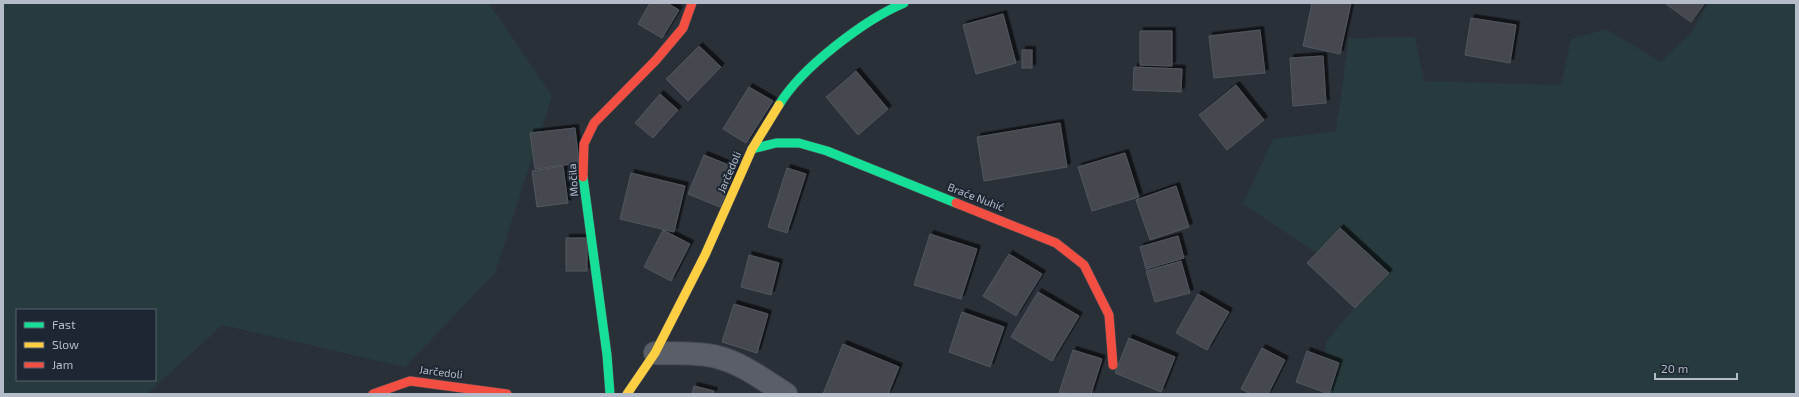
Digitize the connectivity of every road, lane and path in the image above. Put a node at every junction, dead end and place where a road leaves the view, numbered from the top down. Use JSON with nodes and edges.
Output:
{"nodes":[{"id":1,"x":692,"y":3,"type":"edge"},
{"id":2,"x":904,"y":3,"type":"edge"},
{"id":3,"x":752,"y":149,"type":"junction"},
{"id":4,"x":655,"y":353,"type":"junction"},
{"id":5,"x":1113,"y":364,"type":"dead end"},
{"id":6,"x":373,"y":394,"type":"edge"},
{"id":7,"x":507,"y":394,"type":"edge"},
{"id":8,"x":610,"y":394,"type":"edge"},
{"id":9,"x":627,"y":394,"type":"edge"},
{"id":10,"x":786,"y":394,"type":"edge"}],
"edges":[{"from":1,"to":8,"type":"street","name":"Močila"},
{"from":2,"to":3,"type":"street","name":"Jarčedoli"},
{"from":3,"to":4,"type":"street","name":"Jarčedoli"},
{"from":3,"to":5,"type":"street","name":"Braće Nuhić"},
{"from":4,"to":9,"type":"street","name":"Jarčedoli"},
{"from":4,"to":10,"type":"street"},
{"from":6,"to":7,"type":"street","name":"Jarčedoli"}]}
